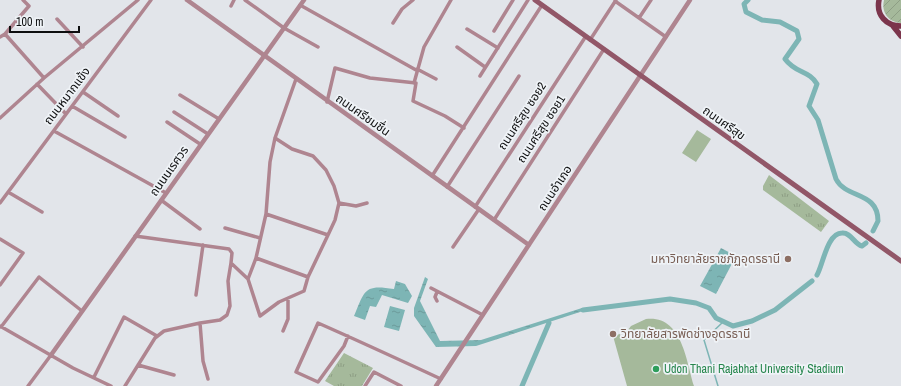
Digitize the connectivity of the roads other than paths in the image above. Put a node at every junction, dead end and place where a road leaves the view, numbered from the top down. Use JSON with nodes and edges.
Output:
{"nodes":[{"id":1,"x":23,"y":0,"type":"edge"},
{"id":2,"x":138,"y":0,"type":"edge"},
{"id":3,"x":151,"y":0,"type":"edge"},
{"id":4,"x":187,"y":0,"type":"edge"},
{"id":5,"x":234,"y":0,"type":"edge"},
{"id":6,"x":245,"y":0,"type":"edge"},
{"id":7,"x":304,"y":0,"type":"edge"},
{"id":8,"x":413,"y":0,"type":"edge"},
{"id":9,"x":451,"y":0,"type":"edge"},
{"id":10,"x":513,"y":0,"type":"edge"},
{"id":11,"x":528,"y":0,"type":"edge"},
{"id":12,"x":535,"y":0,"type":"edge"},
{"id":13,"x":651,"y":0,"type":"edge"},
{"id":14,"x":690,"y":0,"type":"edge"},
{"id":15,"x":879,"y":0,"type":"edge"},
{"id":16,"x":616,"y":1,"type":"edge"},
{"id":17,"x":300,"y":5,"type":"junction"},
{"id":18,"x":542,"y":5,"type":"junction"},
{"id":19,"x":230,"y":6,"type":"dead end"},
{"id":20,"x":639,"y":18,"type":"junction"},
{"id":21,"x":57,"y":19,"type":"dead end"},
{"id":22,"x":392,"y":23,"type":"dead end"},
{"id":23,"x":893,"y":26,"type":"junction"},
{"id":24,"x":901,"y":26,"type":"edge"},
{"id":25,"x":284,"y":28,"type":"junction"},
{"id":26,"x":467,"y":29,"type":"dead end"},
{"id":27,"x":494,"y":31,"type":"dead end"},
{"id":28,"x":2,"y":34,"type":"edge"},
{"id":29,"x":901,"y":36,"type":"edge"},
{"id":30,"x":666,"y":37,"type":"junction"},
{"id":31,"x":588,"y":38,"type":"junction"},
{"id":32,"x":83,"y":47,"type":"junction"},
{"id":33,"x":318,"y":47,"type":"dead end"},
{"id":34,"x":457,"y":47,"type":"dead end"},
{"id":35,"x":498,"y":48,"type":"junction"},
{"id":36,"x":604,"y":49,"type":"junction"},
{"id":37,"x":263,"y":56,"type":"junction"},
{"id":38,"x":485,"y":67,"type":"junction"},
{"id":39,"x":417,"y":69,"type":"junction"},
{"id":40,"x":640,"y":75,"type":"junction"},
{"id":41,"x":480,"y":76,"type":"dead end"},
{"id":42,"x":519,"y":76,"type":"dead end"},
{"id":43,"x":44,"y":78,"type":"junction"},
{"id":44,"x":436,"y":78,"type":"dead end"},
{"id":45,"x":296,"y":79,"type":"junction"},
{"id":46,"x":414,"y":83,"type":"junction"},
{"id":47,"x":37,"y":84,"type":"junction"},
{"id":48,"x":83,"y":92,"type":"junction"},
{"id":49,"x":180,"y":95,"type":"dead end"},
{"id":50,"x":327,"y":102,"type":"junction"},
{"id":51,"x":72,"y":106,"type":"junction"},
{"id":52,"x":174,"y":112,"type":"dead end"},
{"id":53,"x":66,"y":114,"type":"junction"},
{"id":54,"x":118,"y":116,"type":"dead end"},
{"id":55,"x":0,"y":118,"type":"edge"},
{"id":56,"x":219,"y":119,"type":"junction"},
{"id":57,"x":168,"y":122,"type":"dead end"},
{"id":58,"x":464,"y":128,"type":"junction"},
{"id":59,"x":54,"y":130,"type":"junction"},
{"id":60,"x":208,"y":134,"type":"junction"},
{"id":61,"x":125,"y":137,"type":"dead end"},
{"id":62,"x":275,"y":138,"type":"junction"},
{"id":63,"x":200,"y":144,"type":"junction"},
{"id":64,"x":432,"y":176,"type":"junction"},
{"id":65,"x":447,"y":187,"type":"junction"},
{"id":66,"x":8,"y":192,"type":"junction"},
{"id":67,"x":166,"y":193,"type":"junction"},
{"id":68,"x":161,"y":200,"type":"junction"},
{"id":69,"x":0,"y":203,"type":"edge"},
{"id":70,"x":338,"y":203,"type":"junction"},
{"id":71,"x":367,"y":203,"type":"dead end"},
{"id":72,"x":477,"y":208,"type":"junction"},
{"id":73,"x":42,"y":212,"type":"dead end"},
{"id":74,"x":266,"y":214,"type":"junction"},
{"id":75,"x":494,"y":220,"type":"junction"},
{"id":76,"x":225,"y":228,"type":"dead end"},
{"id":77,"x":200,"y":229,"type":"dead end"},
{"id":78,"x":328,"y":235,"type":"junction"},
{"id":79,"x":135,"y":236,"type":"junction"},
{"id":80,"x":260,"y":238,"type":"junction"},
{"id":81,"x":0,"y":239,"type":"edge"},
{"id":82,"x":203,"y":245,"type":"junction"},
{"id":83,"x":529,"y":245,"type":"junction"},
{"id":84,"x":453,"y":247,"type":"dead end"},
{"id":85,"x":256,"y":258,"type":"junction"},
{"id":86,"x":901,"y":261,"type":"edge"},
{"id":87,"x":231,"y":263,"type":"junction"},
{"id":88,"x":308,"y":277,"type":"junction"},
{"id":89,"x":248,"y":278,"type":"junction"},
{"id":90,"x":0,"y":285,"type":"edge"},
{"id":91,"x":431,"y":288,"type":"dead end"},
{"id":92,"x":437,"y":292,"type":"junction"},
{"id":93,"x":196,"y":295,"type":"dead end"},
{"id":94,"x":288,"y":298,"type":"junction"},
{"id":95,"x":437,"y":301,"type":"dead end"},
{"id":96,"x":82,"y":311,"type":"junction"},
{"id":97,"x":483,"y":315,"type":"junction"},
{"id":98,"x":200,"y":323,"type":"junction"},
{"id":99,"x":1,"y":326,"type":"edge"},
{"id":100,"x":283,"y":331,"type":"dead end"},
{"id":101,"x":157,"y":336,"type":"junction"},
{"id":102,"x":348,"y":336,"type":"junction"},
{"id":103,"x":51,"y":354,"type":"junction"},
{"id":104,"x":138,"y":365,"type":"junction"},
{"id":105,"x":174,"y":375,"type":"dead end"},
{"id":106,"x":94,"y":377,"type":"junction"},
{"id":107,"x":208,"y":379,"type":"dead end"},
{"id":108,"x":441,"y":379,"type":"junction"},
{"id":109,"x":28,"y":386,"type":"edge"},
{"id":110,"x":111,"y":386,"type":"edge"},
{"id":111,"x":125,"y":386,"type":"edge"},
{"id":112,"x":365,"y":386,"type":"edge"},
{"id":113,"x":401,"y":386,"type":"edge"},
{"id":114,"x":436,"y":386,"type":"edge"}],
"edges":[{"from":1,"to":28,"type":"street"},
{"from":2,"to":32,"type":"street"},
{"from":3,"to":48,"type":"street","name":"ถนนหมากแข้ง"},
{"from":4,"to":37,"type":"street","name":"ถนนศรีชมชื่น"},
{"from":5,"to":19,"type":"street"},
{"from":6,"to":25,"type":"street"},
{"from":7,"to":17,"type":"street","name":"ถนนนเรศวร"},
{"from":8,"to":22,"type":"street"},
{"from":9,"to":39,"type":"street"},
{"from":10,"to":27,"type":"street"},
{"from":11,"to":35,"type":"street"},
{"from":12,"to":18,"type":"main road","name":"ถนนศรีสุข"},
{"from":13,"to":20,"type":"street"},
{"from":14,"to":30,"type":"street","name":"ถนนอำเภอ"},
{"from":15,"to":23,"type":"main road"},
{"from":16,"to":20,"type":"street"},
{"from":16,"to":31,"type":"street","name":"ถนนศรีสุข ซอย2"},
{"from":17,"to":25,"type":"street","name":"ถนนนเรศวร"},
{"from":17,"to":39,"type":"street"},
{"from":18,"to":31,"type":"main road","name":"ถนนศรีสุข"},
{"from":18,"to":58,"type":"street"},
{"from":20,"to":30,"type":"street"},
{"from":21,"to":32,"type":"street"},
{"from":23,"to":24,"type":"main road"},
{"from":23,"to":29,"type":"main road"},
{"from":25,"to":33,"type":"street"},
{"from":25,"to":37,"type":"street","name":"ถนนนเรศวร"},
{"from":26,"to":35,"type":"street"},
{"from":28,"to":43,"type":"street"},
{"from":30,"to":40,"type":"street","name":"ถนนอำเภอ"},
{"from":31,"to":36,"type":"main road","name":"ถนนศรีสุข"},
{"from":31,"to":72,"type":"street","name":"ถนนศรีสุข ซอย2"},
{"from":32,"to":43,"type":"street"},
{"from":34,"to":38,"type":"street"},
{"from":35,"to":38,"type":"street"},
{"from":36,"to":40,"type":"main road","name":"ถนนศรีสุข"},
{"from":36,"to":75,"type":"street","name":"ถนนศรีสุข ซอย1"},
{"from":37,"to":45,"type":"street","name":"ถนนศรีชมชื่น"},
{"from":37,"to":56,"type":"street","name":"ถนนนเรศวร"},
{"from":38,"to":41,"type":"street"},
{"from":39,"to":44,"type":"street"},
{"from":39,"to":46,"type":"street"},
{"from":40,"to":83,"type":"street","name":"ถนนอำเภอ"},
{"from":40,"to":86,"type":"main road","name":"ถนนศรีสุข"},
{"from":42,"to":65,"type":"street"},
{"from":43,"to":47,"type":"street"},
{"from":45,"to":50,"type":"street","name":"ถนนศรีชมชื่น"},
{"from":45,"to":62,"type":"street"},
{"from":46,"to":50,"type":"street"},
{"from":46,"to":58,"type":"street"},
{"from":47,"to":53,"type":"street"},
{"from":47,"to":55,"type":"street"},
{"from":48,"to":51,"type":"street","name":"ถนนหมากแข้ง"},
{"from":48,"to":54,"type":"street"},
{"from":49,"to":56,"type":"street"},
{"from":50,"to":64,"type":"street","name":"ถนนศรีชมชื่น"},
{"from":51,"to":53,"type":"street","name":"ถนนหมากแข้ง"},
{"from":51,"to":61,"type":"street"},
{"from":52,"to":60,"type":"street"},
{"from":53,"to":59,"type":"street","name":"ถนนหมากแข้ง"},
{"from":56,"to":60,"type":"street","name":"ถนนนเรศวร"},
{"from":57,"to":63,"type":"street"},
{"from":58,"to":64,"type":"street"},
{"from":59,"to":66,"type":"street","name":"ถนนหมากแข้ง"},
{"from":59,"to":67,"type":"street"},
{"from":60,"to":63,"type":"street","name":"ถนนนเรศวร"},
{"from":62,"to":70,"type":"street"},
{"from":62,"to":74,"type":"street"},
{"from":63,"to":67,"type":"street","name":"ถนนนเรศวร"},
{"from":64,"to":65,"type":"street","name":"ถนนศรีชมชื่น"},
{"from":65,"to":72,"type":"street","name":"ถนนศรีชมชื่น"},
{"from":66,"to":69,"type":"street","name":"ถนนหมากแข้ง"},
{"from":66,"to":73,"type":"street"},
{"from":67,"to":68,"type":"street","name":"ถนนนเรศวร"},
{"from":68,"to":77,"type":"street"},
{"from":68,"to":79,"type":"street","name":"ถนนนเรศวร"},
{"from":70,"to":71,"type":"street"},
{"from":70,"to":78,"type":"street"},
{"from":72,"to":75,"type":"street","name":"ถนนศรีชมชื่น"},
{"from":72,"to":84,"type":"street","name":"ถนนศรีสุข ซอย2"},
{"from":74,"to":78,"type":"street"},
{"from":74,"to":80,"type":"street"},
{"from":75,"to":83,"type":"street","name":"ถนนศรีชมชื่น"},
{"from":76,"to":80,"type":"street"},
{"from":78,"to":88,"type":"street"},
{"from":79,"to":82,"type":"street"},
{"from":79,"to":96,"type":"street","name":"ถนนนเรศวร"},
{"from":80,"to":85,"type":"street"},
{"from":81,"to":90,"type":"street"},
{"from":82,"to":87,"type":"street"},
{"from":82,"to":93,"type":"street"},
{"from":83,"to":97,"type":"street","name":"ถนนอำเภอ"},
{"from":85,"to":88,"type":"street"},
{"from":85,"to":89,"type":"street"},
{"from":87,"to":89,"type":"street"},
{"from":87,"to":98,"type":"street"},
{"from":88,"to":94,"type":"street"},
{"from":89,"to":94,"type":"street"},
{"from":91,"to":92,"type":"street"},
{"from":92,"to":95,"type":"street"},
{"from":92,"to":97,"type":"street"},
{"from":94,"to":100,"type":"street"},
{"from":96,"to":99,"type":"street"},
{"from":96,"to":103,"type":"street","name":"ถนนนเรศวร"},
{"from":97,"to":108,"type":"street","name":"ถนนอำเภอ"},
{"from":98,"to":101,"type":"street"},
{"from":98,"to":107,"type":"street"},
{"from":99,"to":103,"type":"street"},
{"from":101,"to":104,"type":"street"},
{"from":101,"to":106,"type":"street"},
{"from":102,"to":102,"type":"street"},
{"from":102,"to":108,"type":"street"},
{"from":103,"to":106,"type":"street"},
{"from":103,"to":109,"type":"street"},
{"from":104,"to":105,"type":"street"},
{"from":104,"to":111,"type":"street"},
{"from":106,"to":110,"type":"street"},
{"from":108,"to":114,"type":"street","name":"ถนนอำเภอ"},
{"from":112,"to":113,"type":"street"}]}
